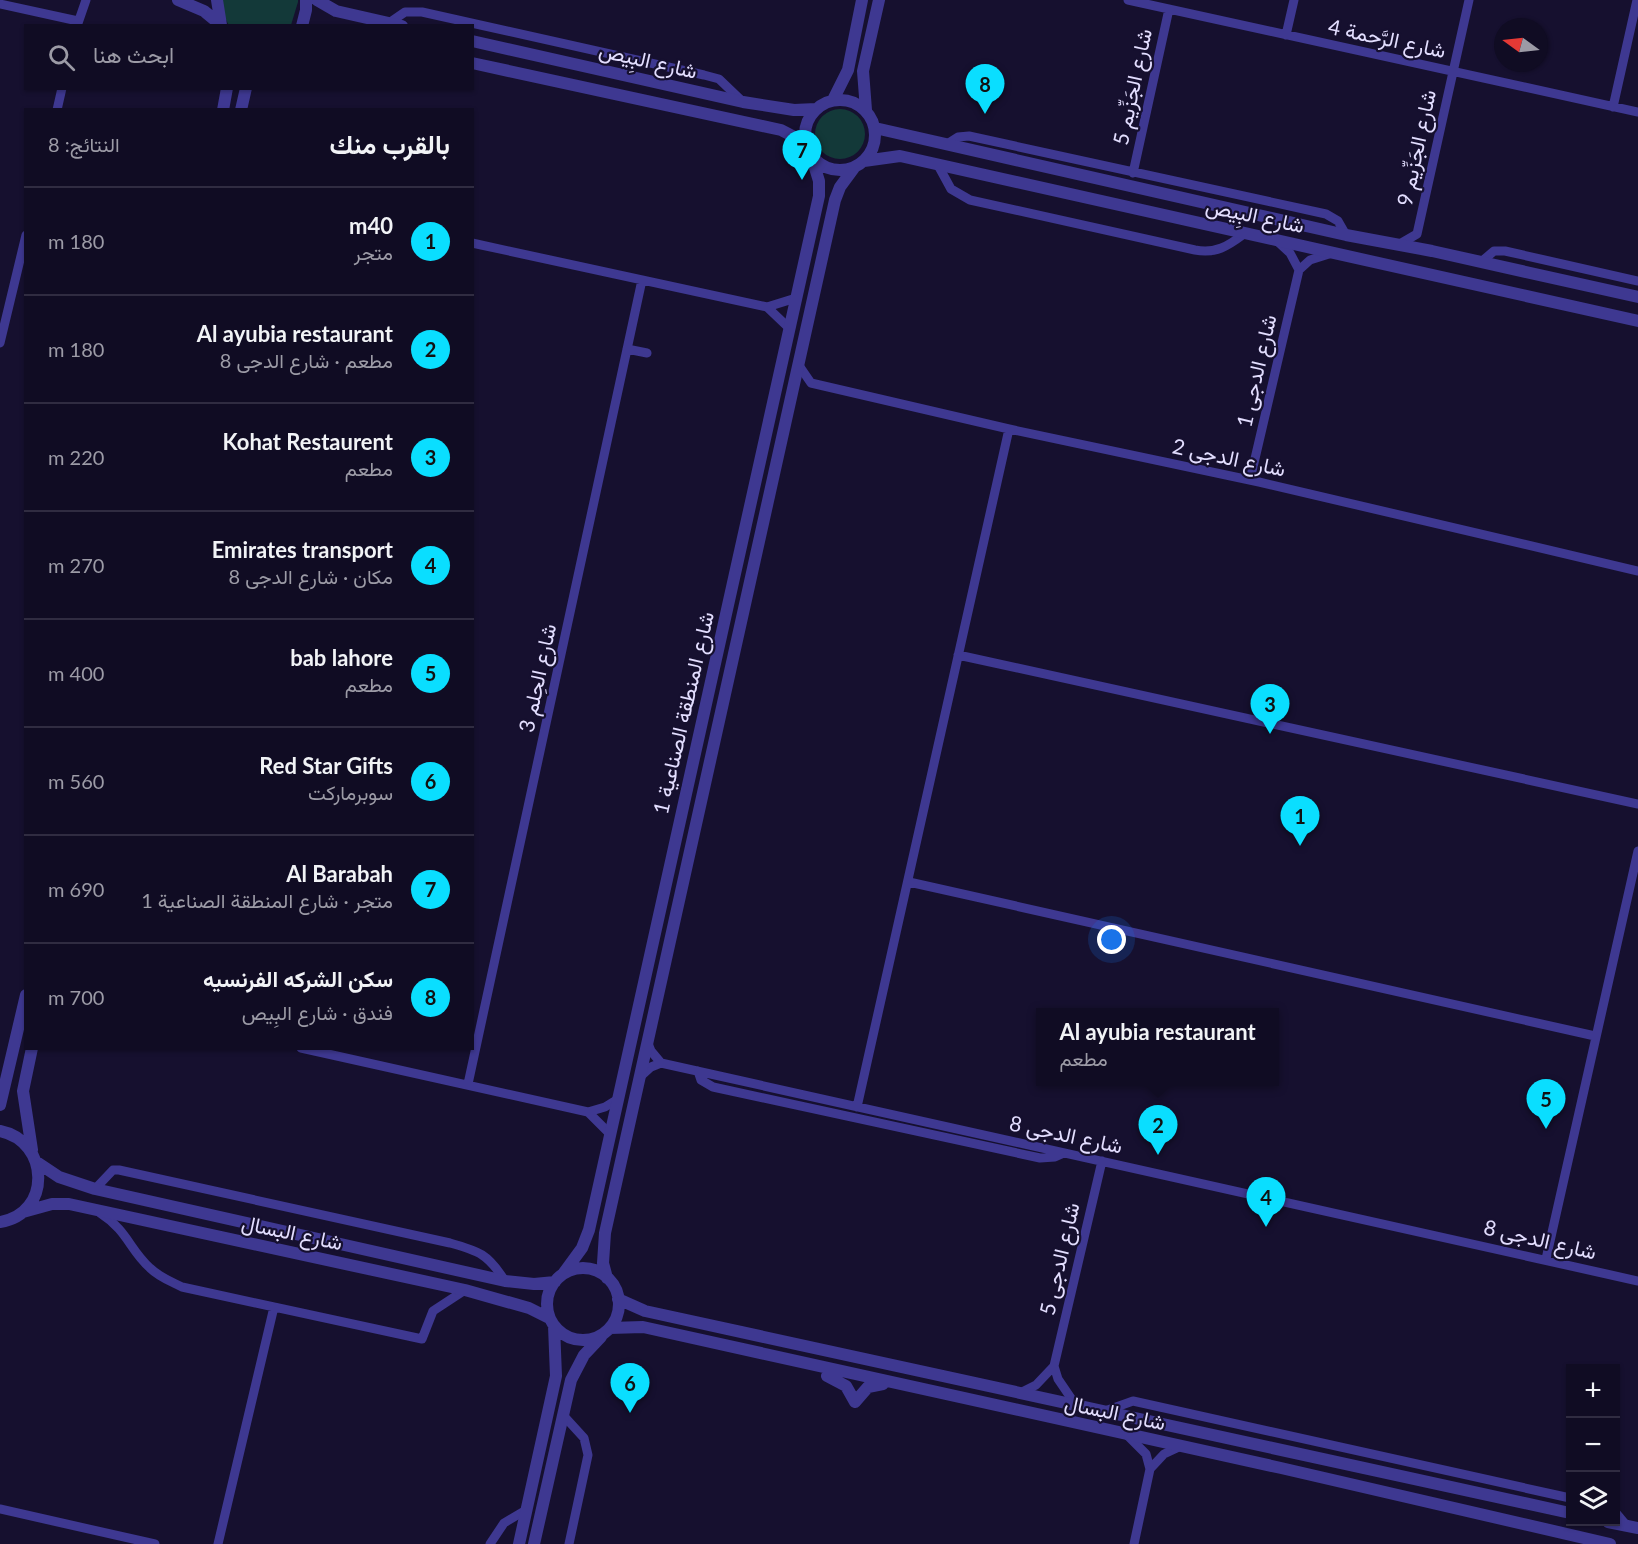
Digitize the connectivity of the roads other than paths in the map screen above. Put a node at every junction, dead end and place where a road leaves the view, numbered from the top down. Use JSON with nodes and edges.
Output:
{"nodes":[{"id":1,"x":178,"y":0,"type":"edge"},
{"id":2,"x":217,"y":0,"type":"edge"},
{"id":3,"x":306,"y":0,"type":"edge"},
{"id":4,"x":317,"y":0,"type":"edge"},
{"id":5,"x":862,"y":0,"type":"edge"},
{"id":6,"x":879,"y":0,"type":"edge"},
{"id":7,"x":1128,"y":0,"type":"edge"},
{"id":8,"x":1294,"y":0,"type":"edge"},
{"id":9,"x":1469,"y":0,"type":"edge"},
{"id":10,"x":1637,"y":0,"type":"edge"},
{"id":11,"x":84,"y":1,"type":"edge"},
{"id":12,"x":0,"y":4,"type":"edge"},
{"id":13,"x":1169,"y":9,"type":"junction"},
{"id":14,"x":78,"y":23,"type":"edge"},
{"id":15,"x":220,"y":24,"type":"edge"},
{"id":16,"x":221,"y":24,"type":"edge"},
{"id":17,"x":302,"y":24,"type":"edge"},
{"id":18,"x":395,"y":24,"type":"edge"},
{"id":19,"x":1286,"y":35,"type":"junction"},
{"id":20,"x":474,"y":41,"type":"edge"},
{"id":21,"x":474,"y":63,"type":"edge"},
{"id":22,"x":1453,"y":72,"type":"junction"},
{"id":23,"x":62,"y":90,"type":"edge"},
{"id":24,"x":227,"y":90,"type":"edge"},
{"id":25,"x":246,"y":90,"type":"edge"},
{"id":26,"x":833,"y":100,"type":"junction"},
{"id":27,"x":743,"y":102,"type":"junction"},
{"id":28,"x":1613,"y":107,"type":"junction"},
{"id":29,"x":57,"y":108,"type":"edge"},
{"id":30,"x":223,"y":108,"type":"edge"},
{"id":31,"x":241,"y":108,"type":"edge"},
{"id":32,"x":816,"y":109,"type":"junction"},
{"id":33,"x":866,"y":110,"type":"junction"},
{"id":34,"x":1638,"y":112,"type":"edge"},
{"id":35,"x":875,"y":128,"type":"junction"},
{"id":36,"x":947,"y":144,"type":"junction"},
{"id":37,"x":808,"y":149,"type":"junction"},
{"id":38,"x":859,"y":165,"type":"junction"},
{"id":39,"x":939,"y":167,"type":"junction"},
{"id":40,"x":1133,"y":173,"type":"junction"},
{"id":41,"x":1244,"y":234,"type":"junction"},
{"id":42,"x":1417,"y":234,"type":"junction"},
{"id":43,"x":1346,"y":235,"type":"junction"},
{"id":44,"x":1276,"y":240,"type":"junction"},
{"id":45,"x":24,"y":241,"type":"edge"},
{"id":46,"x":474,"y":243,"type":"edge"},
{"id":47,"x":1398,"y":245,"type":"junction"},
{"id":48,"x":1432,"y":251,"type":"junction"},
{"id":49,"x":1331,"y":253,"type":"junction"},
{"id":50,"x":1481,"y":262,"type":"junction"},
{"id":51,"x":1299,"y":270,"type":"junction"},
{"id":52,"x":642,"y":280,"type":"junction"},
{"id":53,"x":1638,"y":281,"type":"edge"},
{"id":54,"x":1638,"y":297,"type":"edge"},
{"id":55,"x":796,"y":298,"type":"junction"},
{"id":56,"x":4,"y":301,"type":"edge"},
{"id":57,"x":767,"y":307,"type":"junction"},
{"id":58,"x":1638,"y":321,"type":"edge"},
{"id":59,"x":789,"y":328,"type":"junction"},
{"id":60,"x":0,"y":343,"type":"edge"},
{"id":61,"x":627,"y":349,"type":"junction"},
{"id":62,"x":647,"y":353,"type":"dead end"},
{"id":63,"x":798,"y":364,"type":"junction"},
{"id":64,"x":811,"y":383,"type":"junction"},
{"id":65,"x":790,"y":402,"type":"junction"},
{"id":66,"x":1009,"y":429,"type":"junction"},
{"id":67,"x":1250,"y":480,"type":"junction"},
{"id":68,"x":1638,"y":572,"type":"edge"},
{"id":69,"x":958,"y":655,"type":"junction"},
{"id":70,"x":1638,"y":804,"type":"edge"},
{"id":71,"x":1638,"y":851,"type":"edge"},
{"id":72,"x":909,"y":882,"type":"junction"},
{"id":73,"x":24,"y":1003,"type":"edge"},
{"id":74,"x":1595,"y":1036,"type":"junction"},
{"id":75,"x":647,"y":1041,"type":"junction"},
{"id":76,"x":32,"y":1050,"type":"edge"},
{"id":77,"x":310,"y":1050,"type":"edge"},
{"id":78,"x":662,"y":1063,"type":"junction"},
{"id":79,"x":698,"y":1071,"type":"junction"},
{"id":80,"x":639,"y":1078,"type":"junction"},
{"id":81,"x":468,"y":1084,"type":"junction"},
{"id":82,"x":618,"y":1099,"type":"junction"},
{"id":83,"x":0,"y":1105,"type":"edge"},
{"id":84,"x":858,"y":1107,"type":"junction"},
{"id":85,"x":588,"y":1112,"type":"junction"},
{"id":86,"x":0,"y":1131,"type":"edge"},
{"id":87,"x":610,"y":1134,"type":"junction"},
{"id":88,"x":1064,"y":1153,"type":"junction"},
{"id":89,"x":35,"y":1157,"type":"junction"},
{"id":90,"x":1102,"y":1161,"type":"junction"},
{"id":91,"x":95,"y":1189,"type":"junction"},
{"id":92,"x":96,"y":1210,"type":"junction"},
{"id":93,"x":23,"y":1212,"type":"junction"},
{"id":94,"x":2,"y":1224,"type":"edge"},
{"id":95,"x":1546,"y":1259,"type":"junction"},
{"id":96,"x":559,"y":1278,"type":"junction"},
{"id":97,"x":607,"y":1278,"type":"junction"},
{"id":98,"x":505,"y":1281,"type":"junction"},
{"id":99,"x":1638,"y":1281,"type":"edge"},
{"id":100,"x":465,"y":1290,"type":"junction"},
{"id":101,"x":618,"y":1299,"type":"junction"},
{"id":102,"x":274,"y":1306,"type":"junction"},
{"id":103,"x":551,"y":1322,"type":"junction"},
{"id":104,"x":606,"y":1331,"type":"junction"},
{"id":105,"x":799,"y":1363,"type":"junction"},
{"id":106,"x":1054,"y":1366,"type":"junction"},
{"id":107,"x":893,"y":1384,"type":"junction"},
{"id":108,"x":1020,"y":1393,"type":"junction"},
{"id":109,"x":1075,"y":1404,"type":"junction"},
{"id":110,"x":1105,"y":1411,"type":"junction"},
{"id":111,"x":563,"y":1415,"type":"junction"},
{"id":112,"x":1128,"y":1436,"type":"junction"},
{"id":113,"x":1179,"y":1447,"type":"junction"},
{"id":114,"x":1150,"y":1469,"type":"junction"},
{"id":115,"x":1566,"y":1497,"type":"edge"},
{"id":116,"x":0,"y":1509,"type":"edge"},
{"id":117,"x":526,"y":1510,"type":"junction"},
{"id":118,"x":1566,"y":1512,"type":"edge"},
{"id":119,"x":1620,"y":1516,"type":"edge"},
{"id":120,"x":1632,"y":1526,"type":"edge"},
{"id":121,"x":155,"y":1544,"type":"edge"},
{"id":122,"x":218,"y":1544,"type":"edge"},
{"id":123,"x":490,"y":1544,"type":"edge"},
{"id":124,"x":519,"y":1544,"type":"edge"},
{"id":125,"x":534,"y":1544,"type":"edge"},
{"id":126,"x":568,"y":1544,"type":"edge"},
{"id":127,"x":1134,"y":1544,"type":"edge"},
{"id":128,"x":1610,"y":1544,"type":"edge"}],
"edges":[{"from":1,"to":15,"type":"street"},
{"from":2,"to":16,"type":"street"},
{"from":3,"to":17,"type":"street"},
{"from":4,"to":18,"type":"street"},
{"from":5,"to":26,"type":"street"},
{"from":6,"to":33,"type":"street"},
{"from":7,"to":13,"type":"street","name":"شارع الرَّحمة 4"},
{"from":8,"to":19,"type":"street"},
{"from":9,"to":22,"type":"street","name":"شارع الجَزِّيم 9"},
{"from":10,"to":28,"type":"street"},
{"from":11,"to":14,"type":"street"},
{"from":12,"to":14,"type":"street"},
{"from":13,"to":19,"type":"street","name":"شارع الرَّحمة 4"},
{"from":13,"to":40,"type":"street","name":"شارع الجَزِّيم 5"},
{"from":18,"to":27,"type":"street"},
{"from":19,"to":22,"type":"street","name":"شارع الرَّحمة 4"},
{"from":20,"to":27,"type":"street","name":"شارع البِيص"},
{"from":21,"to":37,"type":"street","name":"شارع البِيص"},
{"from":22,"to":28,"type":"street","name":"شارع الرَّحمة 4"},
{"from":22,"to":42,"type":"street","name":"شارع الجَزِّيم 9"},
{"from":23,"to":29,"type":"street"},
{"from":24,"to":30,"type":"street"},
{"from":25,"to":31,"type":"street"},
{"from":26,"to":32,"type":"street"},
{"from":26,"to":33,"type":"street"},
{"from":27,"to":32,"type":"street","name":"شارع البِيص"},
{"from":28,"to":34,"type":"street","name":"شارع الرَّحمة 4"},
{"from":32,"to":37,"type":"street"},
{"from":33,"to":35,"type":"street"},
{"from":35,"to":36,"type":"street","name":"شارع البِيص"},
{"from":35,"to":38,"type":"street"},
{"from":36,"to":40,"type":"street"},
{"from":36,"to":43,"type":"street","name":"شارع البِيص"},
{"from":37,"to":38,"type":"street"},
{"from":37,"to":55,"type":"street","name":"شارع المنطقة الصناعية 1"},
{"from":38,"to":39,"type":"street","name":"شارع البِيص"},
{"from":38,"to":63,"type":"street","name":"شارع المنطقة الصناعية 1"},
{"from":39,"to":41,"type":"street","name":"شارع البِيص"},
{"from":39,"to":41,"type":"street"},
{"from":40,"to":43,"type":"street"},
{"from":41,"to":44,"type":"street","name":"شارع البِيص"},
{"from":42,"to":47,"type":"street","name":"شارع الجَزِّيم 9"},
{"from":42,"to":48,"type":"street","name":"شارع الجَزِّيم 9"},
{"from":43,"to":47,"type":"street","name":"شارع البِيص"},
{"from":44,"to":49,"type":"street","name":"شارع البِيص"},
{"from":44,"to":51,"type":"street"},
{"from":45,"to":56,"type":"street"},
{"from":46,"to":52,"type":"street"},
{"from":47,"to":48,"type":"street","name":"شارع البِيص"},
{"from":48,"to":50,"type":"street","name":"شارع البِيص"},
{"from":49,"to":51,"type":"street"},
{"from":49,"to":58,"type":"street","name":"شارع البِيص"},
{"from":50,"to":53,"type":"street"},
{"from":50,"to":54,"type":"street","name":"شارع البِيص"},
{"from":51,"to":67,"type":"street","name":"شارع الدجى 1"},
{"from":52,"to":57,"type":"street"},
{"from":52,"to":61,"type":"street","name":"شارع الحِلم 3"},
{"from":55,"to":57,"type":"street"},
{"from":55,"to":59,"type":"street","name":"شارع المنطقة الصناعية 1"},
{"from":56,"to":60,"type":"street"},
{"from":57,"to":59,"type":"street"},
{"from":59,"to":82,"type":"street","name":"شارع المنطقة الصناعية 1"},
{"from":61,"to":62,"type":"street"},
{"from":61,"to":81,"type":"street","name":"شارع الحِلم 3"},
{"from":63,"to":64,"type":"street"},
{"from":63,"to":65,"type":"street","name":"شارع المنطقة الصناعية 1"},
{"from":64,"to":65,"type":"street"},
{"from":64,"to":66,"type":"street","name":"شارع الدجى 2"},
{"from":65,"to":75,"type":"street","name":"شارع المنطقة الصناعية 1"},
{"from":66,"to":67,"type":"street","name":"شارع الدجى 2"},
{"from":66,"to":69,"type":"street"},
{"from":67,"to":68,"type":"street","name":"شارع الدجى 2"},
{"from":69,"to":70,"type":"street"},
{"from":69,"to":72,"type":"street"},
{"from":71,"to":74,"type":"street"},
{"from":72,"to":74,"type":"street"},
{"from":72,"to":84,"type":"street"},
{"from":73,"to":83,"type":"street"},
{"from":74,"to":95,"type":"street"},
{"from":75,"to":78,"type":"street"},
{"from":75,"to":80,"type":"street","name":"شارع المنطقة الصناعية 1"},
{"from":76,"to":89,"type":"street"},
{"from":77,"to":81,"type":"street"},
{"from":78,"to":79,"type":"street","name":"شارع الدجى 8"},
{"from":78,"to":80,"type":"street"},
{"from":79,"to":84,"type":"street","name":"شارع الدجى 8"},
{"from":79,"to":88,"type":"street"},
{"from":80,"to":97,"type":"street","name":"شارع المنطقة الصناعية 1"},
{"from":81,"to":85,"type":"street"},
{"from":82,"to":85,"type":"street"},
{"from":82,"to":87,"type":"street","name":"شارع المنطقة الصناعية 1"},
{"from":84,"to":88,"type":"street","name":"شارع الدجى 8"},
{"from":85,"to":87,"type":"street"},
{"from":86,"to":89,"type":"street","name":"شارع البسال"},
{"from":87,"to":96,"type":"street","name":"شارع المنطقة الصناعية 1"},
{"from":88,"to":90,"type":"street","name":"شارع الدجى 8"},
{"from":89,"to":91,"type":"street","name":"شارع البسال"},
{"from":89,"to":93,"type":"street"},
{"from":90,"to":95,"type":"street","name":"شارع الدجى 8"},
{"from":90,"to":106,"type":"street","name":"شارع الدجى 5"},
{"from":91,"to":98,"type":"street","name":"شارع البسال"},
{"from":91,"to":98,"type":"street"},
{"from":92,"to":93,"type":"street","name":"شارع البسال"},
{"from":92,"to":100,"type":"street","name":"شارع البسال"},
{"from":92,"to":102,"type":"street"},
{"from":93,"to":94,"type":"street","name":"شارع البسال"},
{"from":95,"to":99,"type":"street","name":"شارع الدجى 8"},
{"from":96,"to":97,"type":"street"},
{"from":96,"to":98,"type":"street","name":"شارع البسال"},
{"from":96,"to":103,"type":"street"},
{"from":97,"to":101,"type":"street"},
{"from":100,"to":102,"type":"street"},
{"from":100,"to":103,"type":"street","name":"شارع البسال"},
{"from":101,"to":104,"type":"street"},
{"from":101,"to":108,"type":"street","name":"شارع البسال"},
{"from":102,"to":122,"type":"street"},
{"from":103,"to":104,"type":"street"},
{"from":103,"to":117,"type":"street"},
{"from":104,"to":105,"type":"street","name":"شارع البسال"},
{"from":104,"to":111,"type":"street"},
{"from":105,"to":107,"type":"street","name":"شارع البسال"},
{"from":105,"to":107,"type":"street"},
{"from":106,"to":108,"type":"street"},
{"from":106,"to":109,"type":"street"},
{"from":107,"to":112,"type":"street","name":"شارع البسال"},
{"from":108,"to":109,"type":"street","name":"شارع البسال"},
{"from":109,"to":110,"type":"street","name":"شارع البسال"},
{"from":110,"to":115,"type":"street"},
{"from":110,"to":118,"type":"street","name":"شارع البسال"},
{"from":111,"to":125,"type":"street"},
{"from":111,"to":126,"type":"street"},
{"from":112,"to":113,"type":"street","name":"شارع البسال"},
{"from":112,"to":114,"type":"street"},
{"from":113,"to":114,"type":"street"},
{"from":113,"to":128,"type":"street","name":"شارع البسال"},
{"from":114,"to":127,"type":"street"},
{"from":116,"to":121,"type":"street"},
{"from":117,"to":123,"type":"street"},
{"from":117,"to":124,"type":"street"},
{"from":119,"to":120,"type":"street"}]}
